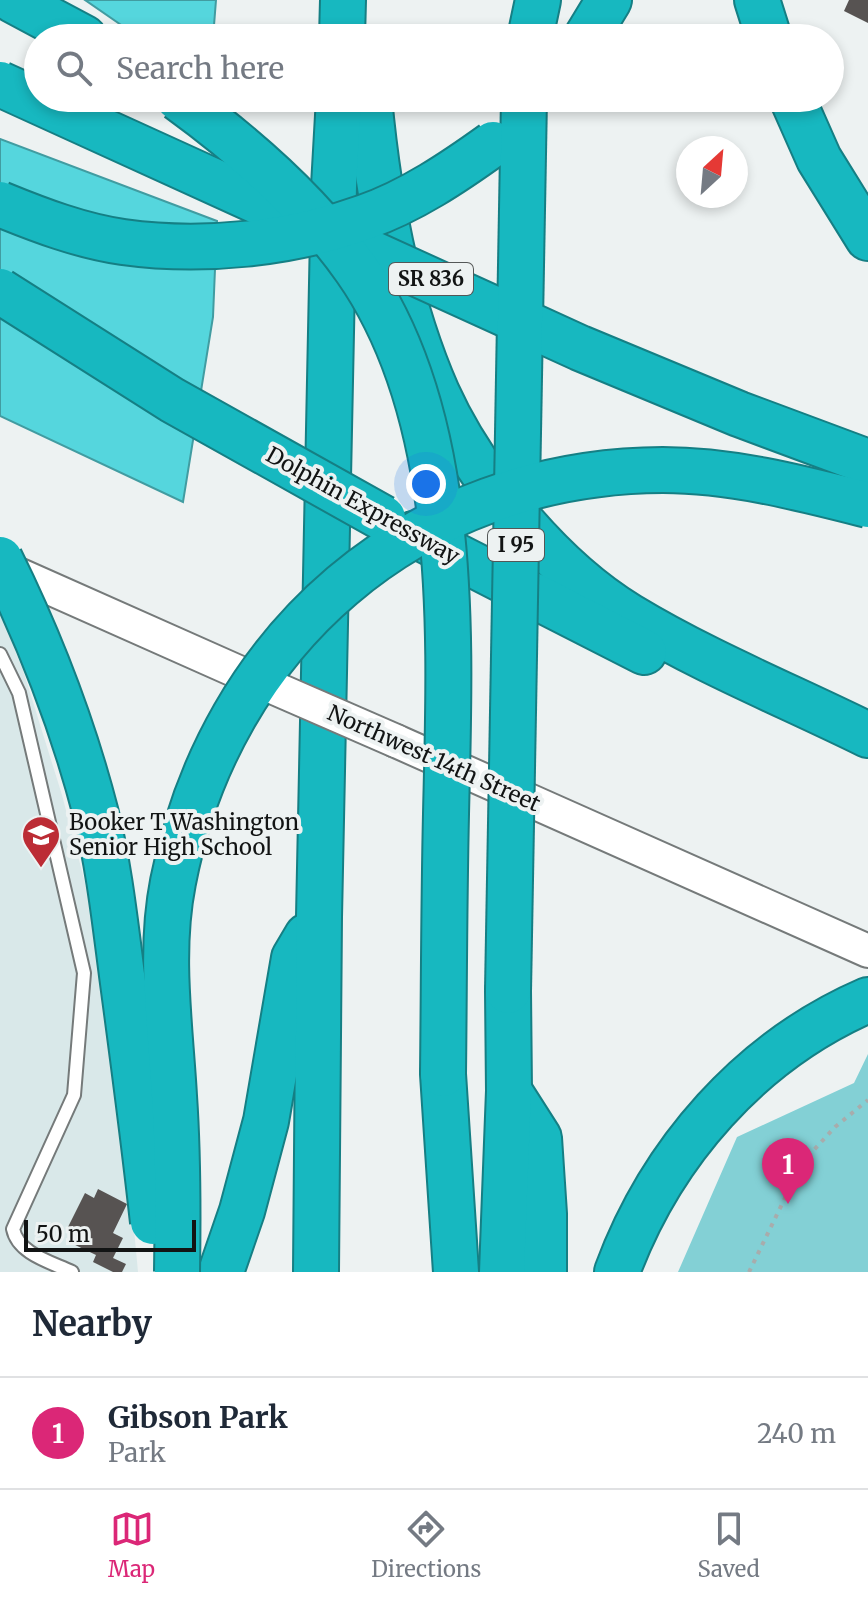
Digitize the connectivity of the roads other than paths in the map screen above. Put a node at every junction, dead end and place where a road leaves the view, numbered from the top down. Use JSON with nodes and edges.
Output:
{"nodes":[{"id":1,"x":13,"y":0,"type":"edge"},
{"id":2,"x":343,"y":0,"type":"edge"},
{"id":3,"x":366,"y":0,"type":"edge"},
{"id":4,"x":523,"y":0,"type":"edge"},
{"id":5,"x":538,"y":0,"type":"edge"},
{"id":6,"x":609,"y":0,"type":"edge"},
{"id":7,"x":757,"y":0,"type":"edge"},
{"id":8,"x":58,"y":24,"type":"edge"},
{"id":9,"x":342,"y":24,"type":"edge"},
{"id":10,"x":367,"y":24,"type":"edge"},
{"id":11,"x":524,"y":24,"type":"edge"},
{"id":12,"x":533,"y":24,"type":"edge"},
{"id":13,"x":594,"y":24,"type":"edge"},
{"id":14,"x":765,"y":24,"type":"edge"},
{"id":15,"x":0,"y":84,"type":"edge"},
{"id":16,"x":24,"y":95,"type":"edge"},
{"id":17,"x":62,"y":112,"type":"edge"},
{"id":18,"x":196,"y":112,"type":"edge"},
{"id":19,"x":338,"y":112,"type":"edge"},
{"id":20,"x":370,"y":112,"type":"edge"},
{"id":21,"x":524,"y":112,"type":"edge"},
{"id":22,"x":526,"y":112,"type":"edge"},
{"id":23,"x":798,"y":112,"type":"edge"},
{"id":24,"x":0,"y":204,"type":"edge"},
{"id":25,"x":868,"y":238,"type":"edge"},
{"id":26,"x":0,"y":291,"type":"edge"},
{"id":27,"x":868,"y":462,"type":"edge"},
{"id":28,"x":868,"y":505,"type":"edge"},
{"id":29,"x":0,"y":559,"type":"edge"},
{"id":30,"x":0,"y":566,"type":"edge"},
{"id":31,"x":0,"y":654,"type":"edge"},
{"id":32,"x":868,"y":735,"type":"edge"},
{"id":33,"x":868,"y":758,"type":"edge"},
{"id":34,"x":319,"y":917,"type":"junction"},
{"id":35,"x":868,"y":951,"type":"edge"},
{"id":36,"x":866,"y":1001,"type":"edge"},
{"id":37,"x":509,"y":1082,"type":"junction"},
{"id":38,"x":0,"y":1223,"type":"edge"},
{"id":39,"x":13,"y":1229,"type":"junction"},
{"id":40,"x":72,"y":1272,"type":"edge"},
{"id":41,"x":158,"y":1272,"type":"edge"},
{"id":42,"x":177,"y":1272,"type":"edge"},
{"id":43,"x":221,"y":1272,"type":"edge"},
{"id":44,"x":316,"y":1272,"type":"edge"},
{"id":45,"x":456,"y":1272,"type":"edge"},
{"id":46,"x":502,"y":1272,"type":"edge"},
{"id":47,"x":544,"y":1272,"type":"edge"},
{"id":48,"x":617,"y":1272,"type":"edge"}],
"edges":[{"from":1,"to":8,"type":"highway"},
{"from":2,"to":9,"type":"highway"},
{"from":3,"to":10,"type":"highway"},
{"from":4,"to":11,"type":"highway"},
{"from":5,"to":12,"type":"highway"},
{"from":6,"to":13,"type":"highway"},
{"from":7,"to":14,"type":"highway"},
{"from":15,"to":16,"type":"highway","number":"SR 836","bridge":true},
{"from":17,"to":27,"type":"highway","number":"SR 836","bridge":true},
{"from":18,"to":45,"type":"highway","bridge":true},
{"from":19,"to":34,"type":"highway"},
{"from":20,"to":32,"type":"highway"},
{"from":21,"to":37,"type":"highway","number":"I 95","bridge":true},
{"from":22,"to":24,"type":"highway","bridge":true},
{"from":23,"to":25,"type":"highway"},
{"from":26,"to":33,"type":"highway","name":"Dolphin Expressway","bridge":true},
{"from":28,"to":42,"type":"highway","bridge":true},
{"from":29,"to":41,"type":"highway","bridge":true},
{"from":30,"to":35,"type":"street","name":"Northwest 14th Street","bridge":true},
{"from":31,"to":39,"type":"lane"},
{"from":34,"to":43,"type":"highway"},
{"from":34,"to":44,"type":"highway"},
{"from":36,"to":48,"type":"highway"},
{"from":37,"to":46,"type":"highway","number":"I 95"},
{"from":37,"to":47,"type":"highway"},
{"from":38,"to":39,"type":"lane"},
{"from":39,"to":40,"type":"lane"}]}
